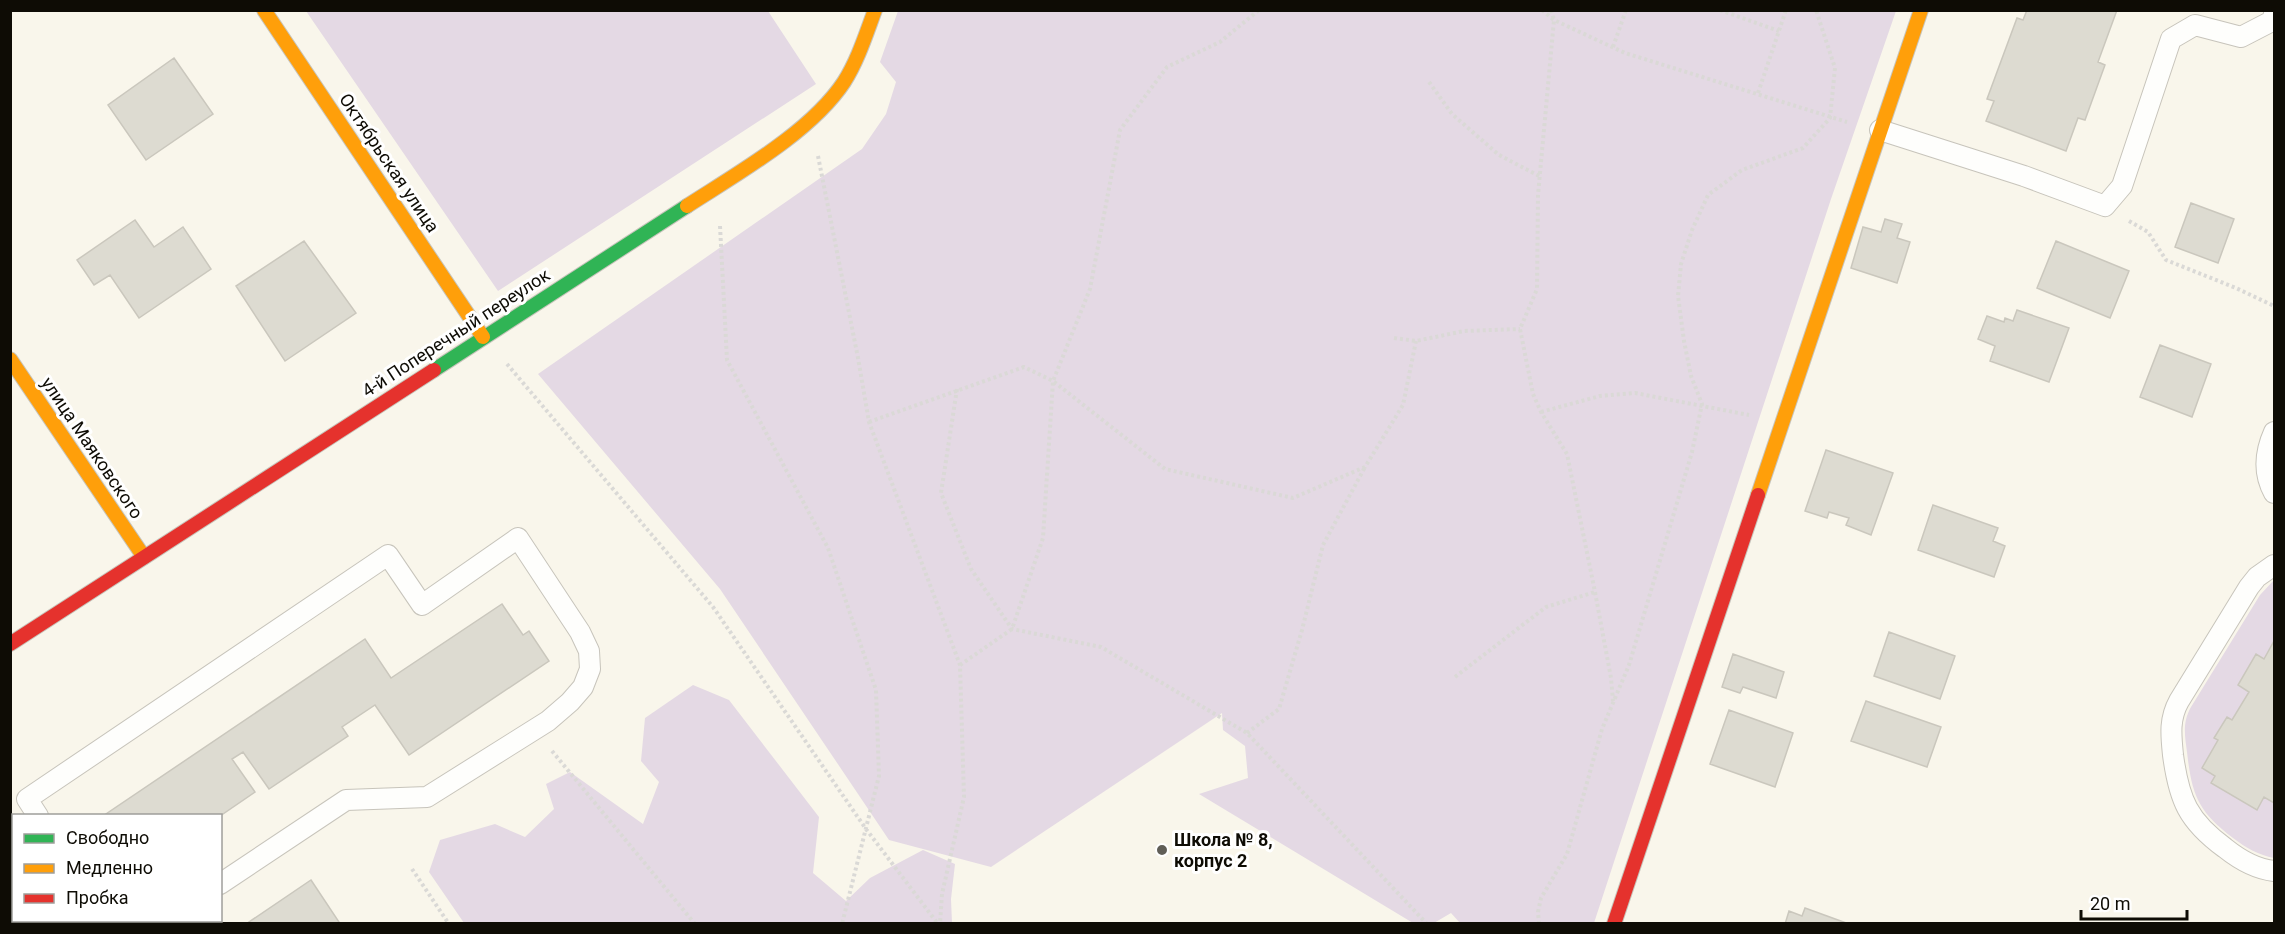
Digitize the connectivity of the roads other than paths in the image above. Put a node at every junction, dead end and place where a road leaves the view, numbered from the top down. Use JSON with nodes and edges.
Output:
{"nodes":[{"id":1,"x":264,"y":10,"type":"edge"},
{"id":2,"x":875,"y":10,"type":"edge"},
{"id":3,"x":1921,"y":10,"type":"edge"},
{"id":4,"x":2274,"y":14,"type":"edge"},
{"id":5,"x":1880,"y":130,"type":"junction"},
{"id":6,"x":483,"y":337,"type":"junction"},
{"id":7,"x":10,"y":359,"type":"edge"},
{"id":8,"x":2274,"y":432,"type":"edge"},
{"id":9,"x":2274,"y":493,"type":"edge"},
{"id":10,"x":144,"y":557,"type":"junction"},
{"id":11,"x":2274,"y":565,"type":"edge"},
{"id":12,"x":10,"y":644,"type":"edge"},
{"id":13,"x":37,"y":814,"type":"edge"},
{"id":14,"x":2274,"y":871,"type":"edge"},
{"id":15,"x":222,"y":883,"type":"edge"},
{"id":16,"x":1614,"y":924,"type":"edge"}],
"edges":[{"from":1,"to":6,"type":"street","name":"Октябрьская улица"},
{"from":2,"to":6,"type":"street","name":"4-й Поперечный переулок"},
{"from":3,"to":5,"type":"street"},
{"from":4,"to":5,"type":"lane"},
{"from":5,"to":16,"type":"street"},
{"from":6,"to":10,"type":"street","name":"4-й Поперечный переулок"},
{"from":7,"to":10,"type":"street","name":"улица Маяковского"},
{"from":8,"to":9,"type":"lane"},
{"from":10,"to":12,"type":"street","name":"4-й Поперечный переулок"},
{"from":11,"to":14,"type":"lane"},
{"from":13,"to":15,"type":"lane"}]}
